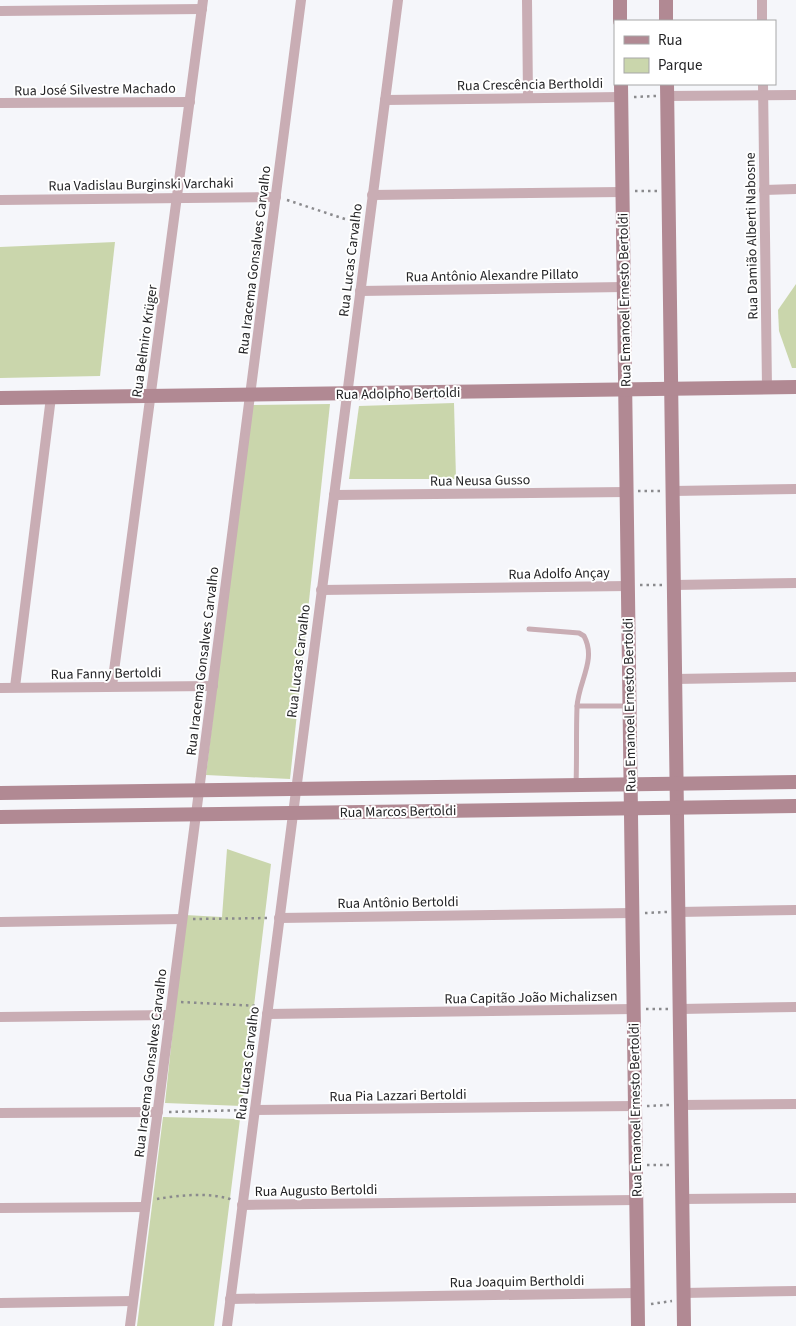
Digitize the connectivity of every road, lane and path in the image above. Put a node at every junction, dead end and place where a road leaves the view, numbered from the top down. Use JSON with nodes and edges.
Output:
{"nodes":[{"id":1,"x":301,"y":0,"type":"edge"},
{"id":2,"x":398,"y":0,"type":"edge"},
{"id":3,"x":527,"y":0,"type":"edge"},
{"id":4,"x":620,"y":0,"type":"edge"},
{"id":5,"x":666,"y":0,"type":"edge"},
{"id":6,"x":762,"y":0,"type":"edge"},
{"id":7,"x":203,"y":5,"type":"edge"},
{"id":8,"x":0,"y":11,"type":"edge"},
{"id":9,"x":620,"y":20,"type":"edge"},
{"id":10,"x":666,"y":20,"type":"edge"},
{"id":11,"x":762,"y":20,"type":"edge"},
{"id":12,"x":763,"y":85,"type":"edge"},
{"id":13,"x":621,"y":90,"type":"edge"},
{"id":14,"x":667,"y":90,"type":"edge"},
{"id":15,"x":763,"y":95,"type":"junction"},
{"id":16,"x":796,"y":95,"type":"edge"},
{"id":17,"x":528,"y":98,"type":"junction"},
{"id":18,"x":385,"y":100,"type":"junction"},
{"id":19,"x":190,"y":102,"type":"junction"},
{"id":20,"x":0,"y":103,"type":"edge"},
{"id":21,"x":669,"y":190,"type":"junction"},
{"id":22,"x":764,"y":190,"type":"junction"},
{"id":23,"x":796,"y":190,"type":"edge"},
{"id":24,"x":622,"y":192,"type":"junction"},
{"id":25,"x":372,"y":194,"type":"junction"},
{"id":26,"x":276,"y":196,"type":"junction"},
{"id":27,"x":177,"y":198,"type":"junction"},
{"id":28,"x":0,"y":200,"type":"edge"},
{"id":29,"x":368,"y":227,"type":"junction"},
{"id":30,"x":624,"y":287,"type":"junction"},
{"id":31,"x":360,"y":291,"type":"junction"},
{"id":32,"x":796,"y":387,"type":"edge"},
{"id":33,"x":767,"y":388,"type":"junction"},
{"id":34,"x":671,"y":389,"type":"junction"},
{"id":35,"x":625,"y":390,"type":"junction"},
{"id":36,"x":347,"y":393,"type":"junction"},
{"id":37,"x":250,"y":395,"type":"junction"},
{"id":38,"x":150,"y":396,"type":"junction"},
{"id":39,"x":0,"y":398,"type":"edge"},
{"id":40,"x":52,"y":398,"type":"junction"},
{"id":41,"x":796,"y":489,"type":"edge"},
{"id":42,"x":673,"y":491,"type":"junction"},
{"id":43,"x":626,"y":492,"type":"junction"},
{"id":44,"x":334,"y":495,"type":"junction"},
{"id":45,"x":796,"y":583,"type":"edge"},
{"id":46,"x":674,"y":585,"type":"junction"},
{"id":47,"x":628,"y":586,"type":"junction"},
{"id":48,"x":322,"y":590,"type":"junction"},
{"id":49,"x":529,"y":629,"type":"dead end"},
{"id":50,"x":796,"y":677,"type":"edge"},
{"id":51,"x":675,"y":679,"type":"junction"},
{"id":52,"x":112,"y":686,"type":"junction"},
{"id":53,"x":213,"y":686,"type":"junction"},
{"id":54,"x":0,"y":688,"type":"edge"},
{"id":55,"x":15,"y":688,"type":"junction"},
{"id":56,"x":577,"y":706,"type":"junction"},
{"id":57,"x":629,"y":706,"type":"junction"},
{"id":58,"x":796,"y":782,"type":"edge"},
{"id":59,"x":630,"y":784,"type":"junction"},
{"id":60,"x":676,"y":784,"type":"junction"},
{"id":61,"x":576,"y":785,"type":"junction"},
{"id":62,"x":296,"y":789,"type":"junction"},
{"id":63,"x":199,"y":791,"type":"junction"},
{"id":64,"x":0,"y":793,"type":"edge"},
{"id":65,"x":796,"y":806,"type":"edge"},
{"id":66,"x":677,"y":807,"type":"junction"},
{"id":67,"x":631,"y":808,"type":"junction"},
{"id":68,"x":293,"y":813,"type":"junction"},
{"id":69,"x":196,"y":815,"type":"junction"},
{"id":70,"x":0,"y":817,"type":"edge"},
{"id":71,"x":796,"y":910,"type":"edge"},
{"id":72,"x":678,"y":912,"type":"junction"},
{"id":73,"x":632,"y":913,"type":"junction"},
{"id":74,"x":279,"y":918,"type":"junction"},
{"id":75,"x":182,"y":919,"type":"junction"},
{"id":76,"x":0,"y":922,"type":"edge"},
{"id":77,"x":172,"y":1001,"type":"junction"},
{"id":78,"x":796,"y":1008,"type":"edge"},
{"id":79,"x":634,"y":1009,"type":"junction"},
{"id":80,"x":680,"y":1009,"type":"junction"},
{"id":81,"x":267,"y":1010,"type":"junction"},
{"id":82,"x":170,"y":1015,"type":"junction"},
{"id":83,"x":0,"y":1017,"type":"edge"},
{"id":84,"x":796,"y":1104,"type":"edge"},
{"id":85,"x":681,"y":1105,"type":"junction"},
{"id":86,"x":635,"y":1106,"type":"junction"},
{"id":87,"x":254,"y":1110,"type":"junction"},
{"id":88,"x":158,"y":1112,"type":"junction"},
{"id":89,"x":0,"y":1113,"type":"edge"},
{"id":90,"x":636,"y":1165,"type":"junction"},
{"id":91,"x":682,"y":1165,"type":"junction"},
{"id":92,"x":796,"y":1198,"type":"edge"},
{"id":93,"x":682,"y":1199,"type":"junction"},
{"id":94,"x":636,"y":1200,"type":"junction"},
{"id":95,"x":242,"y":1205,"type":"junction"},
{"id":96,"x":145,"y":1207,"type":"junction"},
{"id":97,"x":0,"y":1208,"type":"edge"},
{"id":98,"x":796,"y":1291,"type":"edge"},
{"id":99,"x":637,"y":1293,"type":"junction"},
{"id":100,"x":683,"y":1293,"type":"junction"},
{"id":101,"x":230,"y":1300,"type":"junction"},
{"id":102,"x":133,"y":1302,"type":"junction"},
{"id":103,"x":0,"y":1303,"type":"edge"},
{"id":104,"x":130,"y":1326,"type":"edge"},
{"id":105,"x":227,"y":1326,"type":"edge"},
{"id":106,"x":638,"y":1326,"type":"edge"},
{"id":107,"x":684,"y":1326,"type":"edge"}],
"edges":[{"from":1,"to":26,"type":"street","name":"Rua Iracema Gonsalves Carvalho"},
{"from":2,"to":18,"type":"street","name":"Rua Lucas Carvalho"},
{"from":3,"to":17,"type":"street"},
{"from":4,"to":9,"type":"street"},
{"from":5,"to":10,"type":"street"},
{"from":6,"to":11,"type":"street"},
{"from":7,"to":8,"type":"street"},
{"from":7,"to":19,"type":"street","name":"Rua Belmiro Krüger"},
{"from":12,"to":15,"type":"street","name":"Rua Damião Alberti Nabosne"},
{"from":13,"to":14,"type":"path","name":"Rua Crescência Bertholdi"},
{"from":13,"to":17,"type":"street","name":"Rua Crescência Bertholdi"},
{"from":13,"to":24,"type":"street","name":"Rua Emanoel Ernesto Bertoldi"},
{"from":14,"to":15,"type":"street"},
{"from":14,"to":21,"type":"street"},
{"from":15,"to":16,"type":"street"},
{"from":15,"to":22,"type":"street","name":"Rua Damião Alberti Nabosne"},
{"from":17,"to":18,"type":"street","name":"Rua Crescência Bertholdi"},
{"from":18,"to":25,"type":"street","name":"Rua Lucas Carvalho"},
{"from":19,"to":20,"type":"street","name":"Rua José Silvestre Machado"},
{"from":19,"to":27,"type":"street","name":"Rua Belmiro Krüger"},
{"from":21,"to":24,"type":"path"},
{"from":21,"to":34,"type":"street"},
{"from":22,"to":23,"type":"street"},
{"from":22,"to":33,"type":"street","name":"Rua Damião Alberti Nabosne"},
{"from":24,"to":25,"type":"street"},
{"from":24,"to":30,"type":"street","name":"Rua Emanoel Ernesto Bertoldi"},
{"from":25,"to":29,"type":"street","name":"Rua Lucas Carvalho"},
{"from":26,"to":27,"type":"street","name":"Rua Vadislau Burginski Varchaki"},
{"from":26,"to":29,"type":"path"},
{"from":26,"to":37,"type":"street","name":"Rua Iracema Gonsalves Carvalho"},
{"from":27,"to":28,"type":"street","name":"Rua Vadislau Burginski Varchaki"},
{"from":27,"to":38,"type":"street","name":"Rua Belmiro Krüger"},
{"from":29,"to":31,"type":"street","name":"Rua Lucas Carvalho"},
{"from":30,"to":31,"type":"street","name":"Rua Antônio Alexandre Pillato"},
{"from":30,"to":35,"type":"street","name":"Rua Emanoel Ernesto Bertoldi"},
{"from":31,"to":36,"type":"street","name":"Rua Lucas Carvalho"},
{"from":32,"to":33,"type":"street","name":"Rua Adolpho Bertoldi"},
{"from":33,"to":34,"type":"street","name":"Rua Adolpho Bertoldi"},
{"from":34,"to":35,"type":"street","name":"Rua Adolpho Bertoldi"},
{"from":34,"to":42,"type":"street"},
{"from":35,"to":36,"type":"street","name":"Rua Adolpho Bertoldi"},
{"from":35,"to":43,"type":"street","name":"Rua Emanoel Ernesto Bertoldi"},
{"from":36,"to":37,"type":"street","name":"Rua Adolpho Bertoldi"},
{"from":36,"to":44,"type":"street","name":"Rua Lucas Carvalho"},
{"from":37,"to":38,"type":"street","name":"Rua Adolpho Bertoldi"},
{"from":37,"to":53,"type":"street","name":"Rua Iracema Gonsalves Carvalho"},
{"from":38,"to":40,"type":"street","name":"Rua Adolpho Bertoldi"},
{"from":38,"to":52,"type":"street","name":"Rua Belmiro Krüger"},
{"from":39,"to":40,"type":"street","name":"Rua Adolpho Bertoldi"},
{"from":40,"to":55,"type":"street"},
{"from":41,"to":42,"type":"street"},
{"from":42,"to":43,"type":"path"},
{"from":42,"to":46,"type":"street"},
{"from":43,"to":44,"type":"street","name":"Rua Neusa Gusso"},
{"from":43,"to":47,"type":"street","name":"Rua Emanoel Ernesto Bertoldi"},
{"from":44,"to":48,"type":"street","name":"Rua Lucas Carvalho"},
{"from":45,"to":46,"type":"street"},
{"from":46,"to":47,"type":"path","name":"Rua Adolfo Ançay"},
{"from":46,"to":51,"type":"street"},
{"from":47,"to":48,"type":"street","name":"Rua Adolfo Ançay"},
{"from":47,"to":57,"type":"street","name":"Rua Emanoel Ernesto Bertoldi"},
{"from":48,"to":62,"type":"street","name":"Rua Lucas Carvalho"},
{"from":49,"to":56,"type":"lane"},
{"from":50,"to":51,"type":"street"},
{"from":51,"to":60,"type":"street"},
{"from":52,"to":53,"type":"street","name":"Rua Fanny Bertoldi"},
{"from":52,"to":55,"type":"street","name":"Rua Fanny Bertoldi"},
{"from":53,"to":63,"type":"street","name":"Rua Iracema Gonsalves Carvalho"},
{"from":54,"to":55,"type":"street","name":"Rua Fanny Bertoldi"},
{"from":56,"to":57,"type":"lane"},
{"from":56,"to":61,"type":"lane"},
{"from":57,"to":59,"type":"street","name":"Rua Emanoel Ernesto Bertoldi"},
{"from":58,"to":60,"type":"street","name":"Rua Marcos Bertoldi"},
{"from":59,"to":60,"type":"street","name":"Rua Marcos Bertoldi"},
{"from":59,"to":61,"type":"street","name":"Rua Marcos Bertoldi"},
{"from":59,"to":67,"type":"street","name":"Rua Emanoel Ernesto Bertoldi"},
{"from":60,"to":66,"type":"street"},
{"from":61,"to":62,"type":"street","name":"Rua Marcos Bertoldi"},
{"from":62,"to":63,"type":"street","name":"Rua Marcos Bertoldi"},
{"from":62,"to":68,"type":"street","name":"Rua Lucas Carvalho"},
{"from":63,"to":64,"type":"street","name":"Rua Marcos Bertoldi"},
{"from":63,"to":69,"type":"street","name":"Rua Iracema Gonsalves Carvalho"},
{"from":65,"to":66,"type":"street","name":"Rua Marcos Bertoldi"},
{"from":66,"to":67,"type":"street","name":"Rua Marcos Bertoldi"},
{"from":66,"to":72,"type":"street"},
{"from":67,"to":68,"type":"street","name":"Rua Marcos Bertoldi"},
{"from":67,"to":73,"type":"street","name":"Rua Emanoel Ernesto Bertoldi"},
{"from":68,"to":69,"type":"street","name":"Rua Marcos Bertoldi"},
{"from":68,"to":74,"type":"street","name":"Rua Lucas Carvalho"},
{"from":69,"to":70,"type":"street","name":"Rua Marcos Bertoldi"},
{"from":69,"to":75,"type":"street","name":"Rua Iracema Gonsalves Carvalho"},
{"from":71,"to":72,"type":"street"},
{"from":72,"to":73,"type":"path"},
{"from":72,"to":80,"type":"street"},
{"from":73,"to":74,"type":"street","name":"Rua Antônio Bertoldi"},
{"from":73,"to":79,"type":"street","name":"Rua Emanoel Ernesto Bertoldi"},
{"from":74,"to":75,"type":"path"},
{"from":74,"to":81,"type":"street","name":"Rua Lucas Carvalho"},
{"from":75,"to":76,"type":"street"},
{"from":75,"to":77,"type":"street","name":"Rua Iracema Gonsalves Carvalho"},
{"from":77,"to":81,"type":"path"},
{"from":77,"to":82,"type":"street","name":"Rua Iracema Gonsalves Carvalho"},
{"from":78,"to":80,"type":"street"},
{"from":79,"to":80,"type":"path","name":"Rua Capitão João Michalizsen"},
{"from":79,"to":81,"type":"street","name":"Rua Capitão João Michalizsen"},
{"from":79,"to":86,"type":"street","name":"Rua Emanoel Ernesto Bertoldi"},
{"from":80,"to":85,"type":"street"},
{"from":81,"to":87,"type":"street","name":"Rua Lucas Carvalho"},
{"from":82,"to":83,"type":"street"},
{"from":82,"to":88,"type":"street","name":"Rua Iracema Gonsalves Carvalho"},
{"from":84,"to":85,"type":"street"},
{"from":85,"to":86,"type":"path"},
{"from":85,"to":91,"type":"street"},
{"from":86,"to":87,"type":"street","name":"Rua Pia Lazzari Bertoldi"},
{"from":86,"to":90,"type":"street","name":"Rua Emanoel Ernesto Bertoldi"},
{"from":87,"to":88,"type":"path"},
{"from":87,"to":95,"type":"street","name":"Rua Lucas Carvalho"},
{"from":88,"to":89,"type":"street"},
{"from":88,"to":96,"type":"street","name":"Rua Iracema Gonsalves Carvalho"},
{"from":90,"to":91,"type":"path"},
{"from":90,"to":94,"type":"street","name":"Rua Emanoel Ernesto Bertoldi"},
{"from":91,"to":93,"type":"street"},
{"from":92,"to":93,"type":"street"},
{"from":93,"to":100,"type":"street"},
{"from":94,"to":95,"type":"street","name":"Rua Augusto Bertoldi"},
{"from":94,"to":99,"type":"street","name":"Rua Emanoel Ernesto Bertoldi"},
{"from":95,"to":96,"type":"path","name":"Rua Augusto Bertoldi"},
{"from":95,"to":101,"type":"street","name":"Rua Lucas Carvalho"},
{"from":96,"to":97,"type":"street"},
{"from":96,"to":102,"type":"street","name":"Rua Iracema Gonsalves Carvalho"},
{"from":98,"to":100,"type":"street"},
{"from":99,"to":100,"type":"path"},
{"from":99,"to":101,"type":"street","name":"Rua Joaquim Bertholdi"},
{"from":99,"to":106,"type":"street","name":"Rua Emanoel Ernesto Bertoldi"},
{"from":100,"to":107,"type":"street"},
{"from":101,"to":105,"type":"street","name":"Rua Lucas Carvalho"},
{"from":102,"to":103,"type":"street"},
{"from":102,"to":104,"type":"street","name":"Rua Iracema Gonsalves Carvalho"}]}
